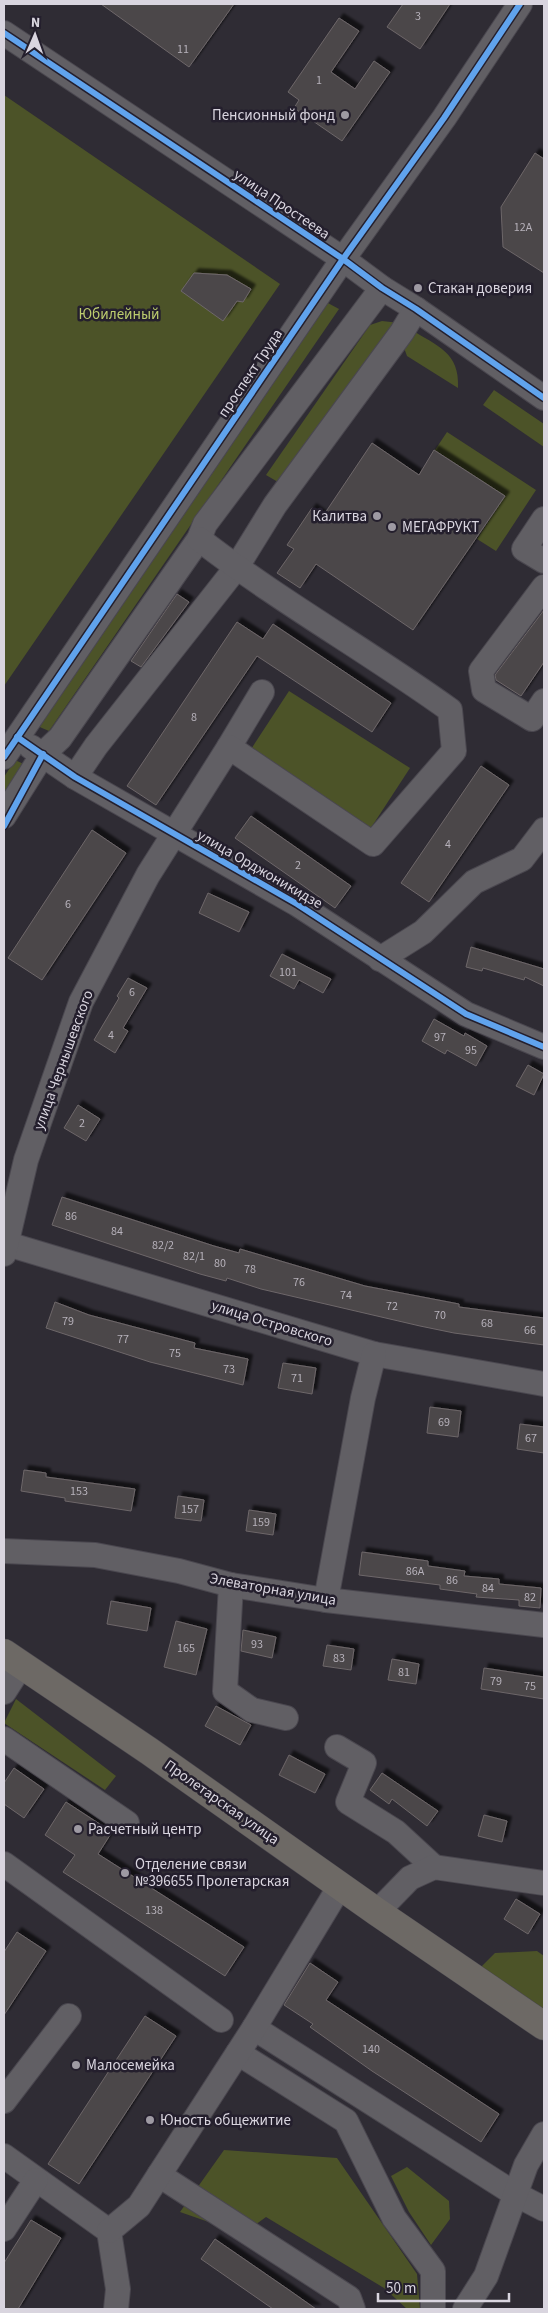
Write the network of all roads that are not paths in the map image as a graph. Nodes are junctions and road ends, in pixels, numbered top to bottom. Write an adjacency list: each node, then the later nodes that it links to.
1 (520, 4): 3 (street, проспект Труда)
2 (4, 32): 3 (street, улица Простеева)
3 (343, 259): 4 (street, улица Простеева); 14 (street, проспект Труда)
4 (382, 288): 5 (street, улица Простеева); 8 (street)
5 (416, 309): 6 (street, улица Простеева); 10 (street)
6 (544, 398)
7 (544, 519): 9 (street)
8 (199, 538): 10 (street); 16 (street)
9 (544, 561)
10 (236, 568): 15 (street); 18 (street)
11 (544, 587): 13 (street)
12 (262, 692): 15 (street, улица Чернышевского)
13 (544, 701)
14 (17, 738): 16 (street, улица Орджоникидзе); 17 (street, проспект Труда)
15 (229, 747): 21 (street, улица Чернышевского)
16 (43, 754): 18 (street, улица Орджоникидзе); 19 (street)
17 (4, 757)
18 (75, 777): 21 (street, улица Орджоникидзе)
19 (4, 816)
20 (544, 830): 22 (street)
21 (174, 834): 22 (street, улица Орджоникидзе); 24 (street, улица Чернышевского)
22 (380, 959): 23 (street, улица Орджоникидзе)
23 (544, 1047)
24 (5, 1247): 25 (street, улица Островского)
25 (374, 1354): 26 (street, улица Островского); 29 (street)
26 (544, 1384)
27 (4, 1551): 28 (street, Элеваторная улица)
28 (231, 1585): 29 (street, Элеваторная улица); 33 (street)
29 (326, 1600): 30 (street, Элеваторная улица)
30 (544, 1625)
31 (13, 1659): 32 (street, Пролетарская улица); 40 (main road, Пролетарская улица)
32 (4, 1692)
33 (286, 1718)
34 (4, 1739): 36 (street)
35 (337, 1747): 38 (street)
36 (127, 1823)
37 (4, 1864): 43 (street)
38 (434, 1867): 39 (street); 41 (street)
39 (544, 1883)
40 (340, 1886): 41 (main road, Пролетарская улица); 45 (street)
41 (376, 1912): 44 (main road, Пролетарская улица)
42 (69, 2016): 47 (street)
43 (221, 2020)
44 (544, 2026)
45 (254, 2028): 46 (street); 52 (street)
46 (238, 2053): 50 (street); 58 (street)
47 (4, 2101)
48 (544, 2134): 52 (street)
49 (4, 2156): 51 (street)
50 (160, 2175): 55 (street); 57 (street)
51 (36, 2180): 54 (street); 55 (street)
52 (515, 2194): 53 (street); 59 (street)
53 (544, 2209)
54 (4, 2229)
55 (110, 2231): 56 (street)
56 (116, 2309)
57 (353, 2309)
58 (432, 2309)
59 (465, 2309)

